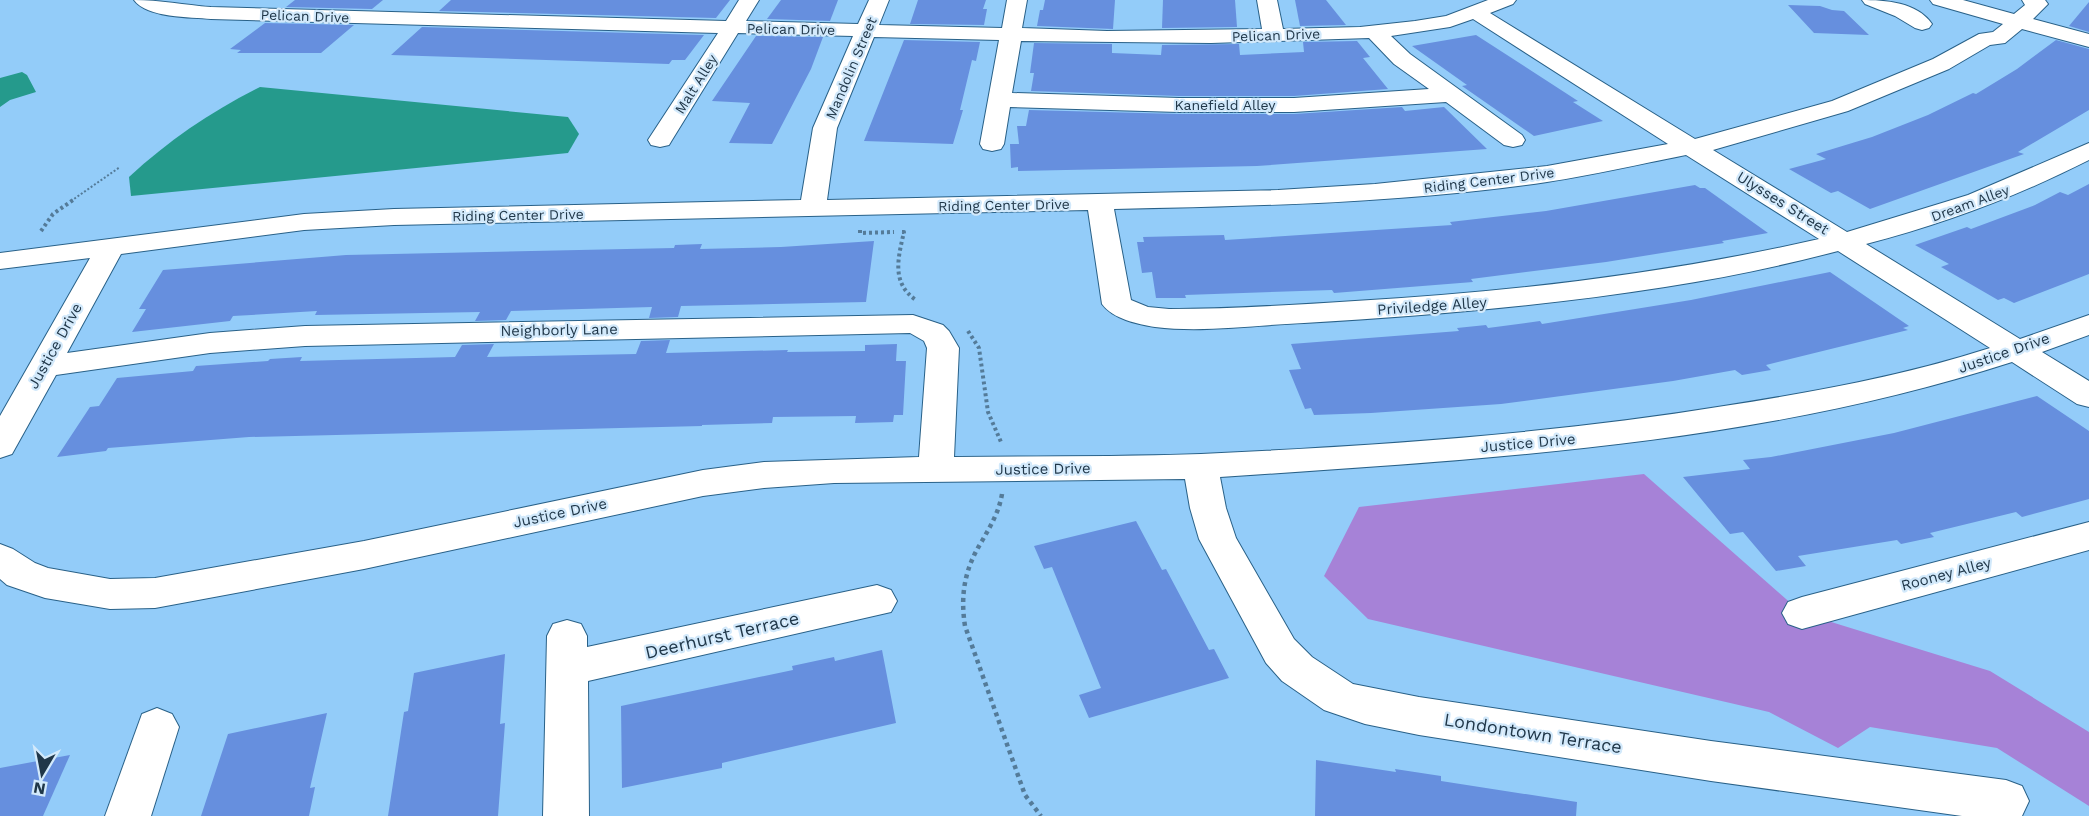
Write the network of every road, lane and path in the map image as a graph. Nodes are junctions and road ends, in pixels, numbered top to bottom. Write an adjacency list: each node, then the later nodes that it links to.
1 (144, 0): 13 (street, Pelican Drive)
2 (420, 0): 13 (street)
3 (749, 0): 16 (street, Malt Alley)
4 (879, 0): 17 (street, Mandolin Street)
5 (1017, 0): 19 (street)
6 (1267, 0): 20 (street)
7 (1506, 0): 12 (street, Pelican Drive)
8 (1871, 0): 15 (street)
9 (1940, 0): 14 (street)
10 (2019, 0): 14 (street, Riding Center Drive)
11 (2032, 0): 14 (street, Riding Center Drive)
12 (1475, 12): 18 (street, Pelican Drive); 27 (street, Ulysses Street)
13 (399, 18): 16 (street, Pelican Drive)
14 (2010, 20): 21 (street); 27 (street, Riding Center Drive)
15 (1922, 24)
16 (732, 28): 17 (street, Pelican Drive); 24 (street, Malt Alley)
17 (867, 31): 19 (street, Pelican Drive); 31 (street, Mandolin Street)
18 (1374, 31): 20 (street, Pelican Drive); 22 (street)
19 (1010, 35): 20 (street, Pelican Drive); 23 (street)
20 (1275, 36)
21 (2089, 41)
22 (1451, 95): 23 (street, Kanefield Alley); 25 (street)
23 (1000, 100): 26 (street)
24 (660, 140)
25 (1513, 140)
26 (992, 144)
27 (1694, 147): 30 (street, Riding Center Drive); 33 (street, Ulysses Street)
28 (2089, 150): 33 (street, Dream Alley)
29 (120, 167): 32 (path)
30 (1100, 203): 31 (street, Riding Center Drive); 33 (street, Priviledge Alley)
31 (813, 208): 34 (street, Riding Center Drive)
32 (41, 231)
33 (1846, 243): 37 (street, Ulysses Street)
34 (111, 246): 35 (street, Riding Center Drive); 38 (street, Justice Drive)
35 (0, 261)
36 (2089, 324): 37 (street, Justice Drive)
37 (2018, 350): 39 (street, Ulysses Street); 41 (street, Justice Drive)
38 (44, 366): 40 (street, Justice Drive); 42 (street, Neighborly Lane)
39 (2089, 396)
40 (4, 430)
41 (1200, 466): 42 (street, Justice Drive); 49 (street, Londontown Terrace)
42 (936, 470): 45 (street, Justice Drive)
43 (1003, 487): 52 (path)
44 (2089, 536): 47 (street, Rooney Alley)
45 (0, 559)
46 (877, 601): 51 (street, Deerhurst Terrace)
47 (1802, 613)
48 (157, 727): 50 (street)
49 (2006, 801)
50 (128, 816)
51 (566, 816)
52 (1041, 816)

